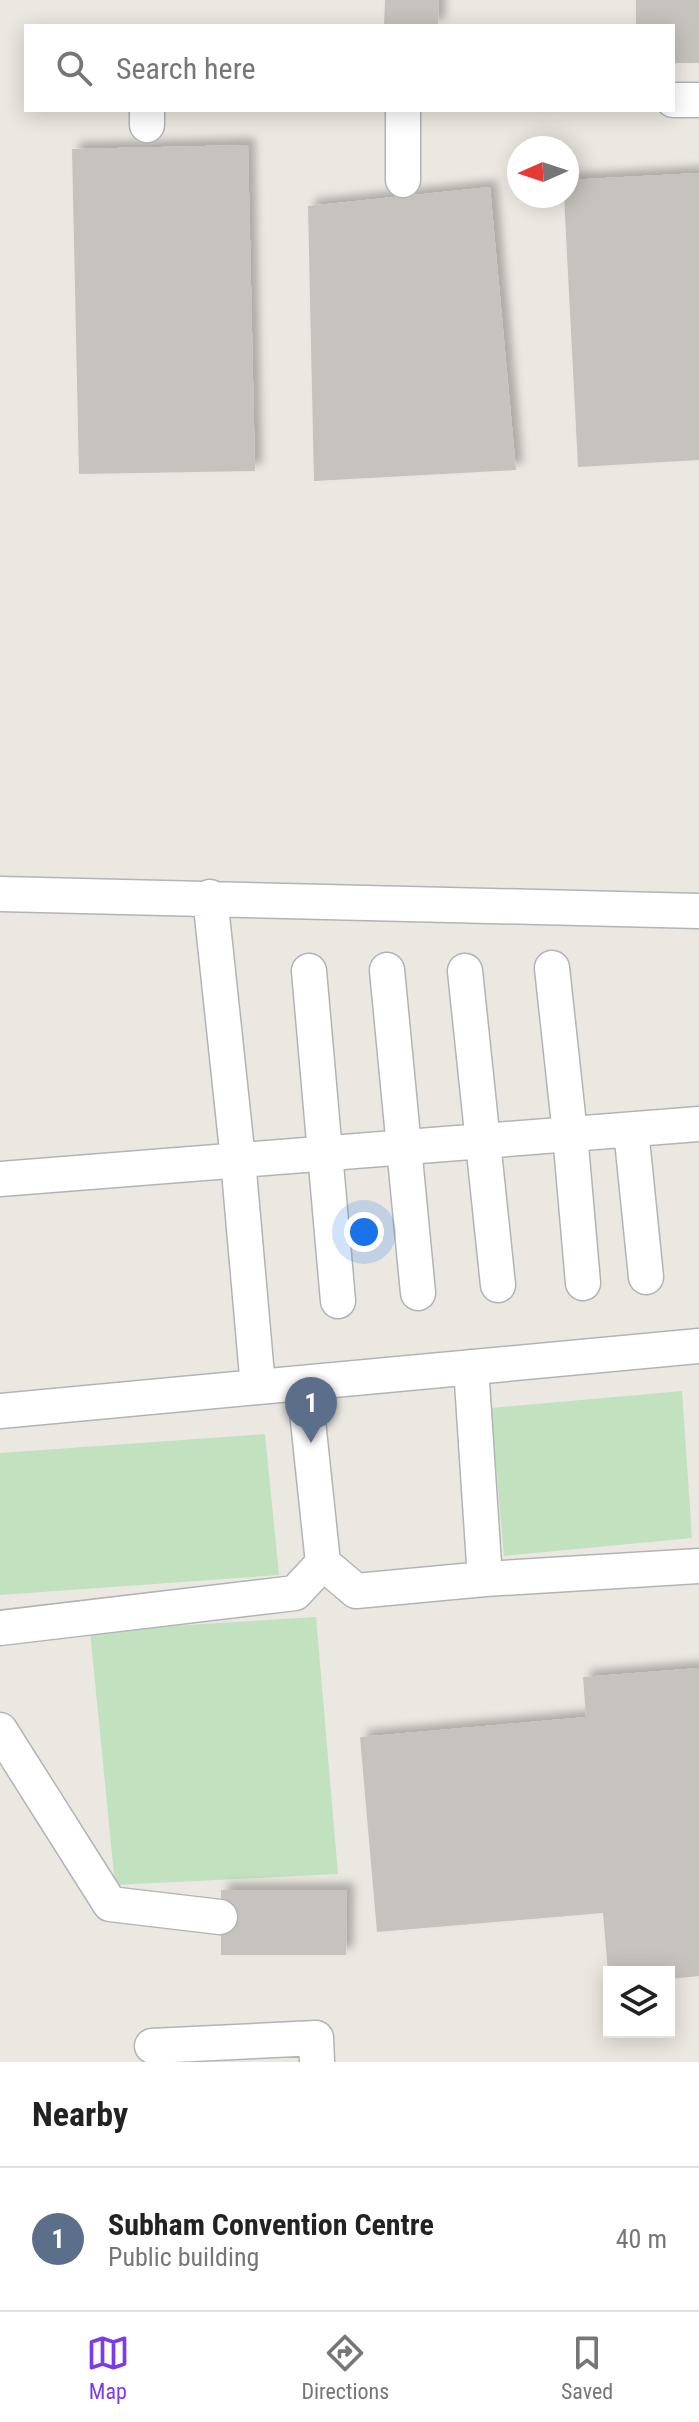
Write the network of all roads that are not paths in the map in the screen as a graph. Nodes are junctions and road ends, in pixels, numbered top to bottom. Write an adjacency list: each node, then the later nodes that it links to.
1 (675, 100): 2 (street)
2 (699, 100)
3 (403, 112): 4 (street)
4 (403, 180)
5 (0, 894): 6 (street)
6 (210, 897): 7 (street); 18 (street)
7 (699, 911)
8 (552, 968): 14 (street)
9 (387, 970): 16 (street)
10 (309, 971): 17 (street)
11 (465, 971): 15 (street)
12 (699, 1124): 13 (street)
13 (631, 1130): 14 (street); 20 (street)
14 (570, 1134): 15 (street); 21 (street)
15 (484, 1141): 16 (street); 22 (street)
16 (406, 1147): 17 (street); 23 (street)
17 (325, 1153): 18 (street); 24 (street)
18 (238, 1160): 19 (street); 28 (street)
19 (0, 1179)
20 (646, 1277)
21 (583, 1283)
22 (498, 1285)
23 (418, 1293)
24 (338, 1301)
25 (699, 1346): 26 (street)
26 (471, 1367): 27 (street); 32 (street)
27 (304, 1383): 28 (street); 30 (street)
28 (258, 1387): 29 (street)
29 (0, 1411)
30 (323, 1563): 32 (street); 33 (street)
31 (699, 1566): 32 (street)
32 (485, 1579)
33 (0, 1628)
34 (0, 1730): 35 (street)
35 (220, 1917)
36 (152, 2046): 37 (street)
37 (317, 2062)

